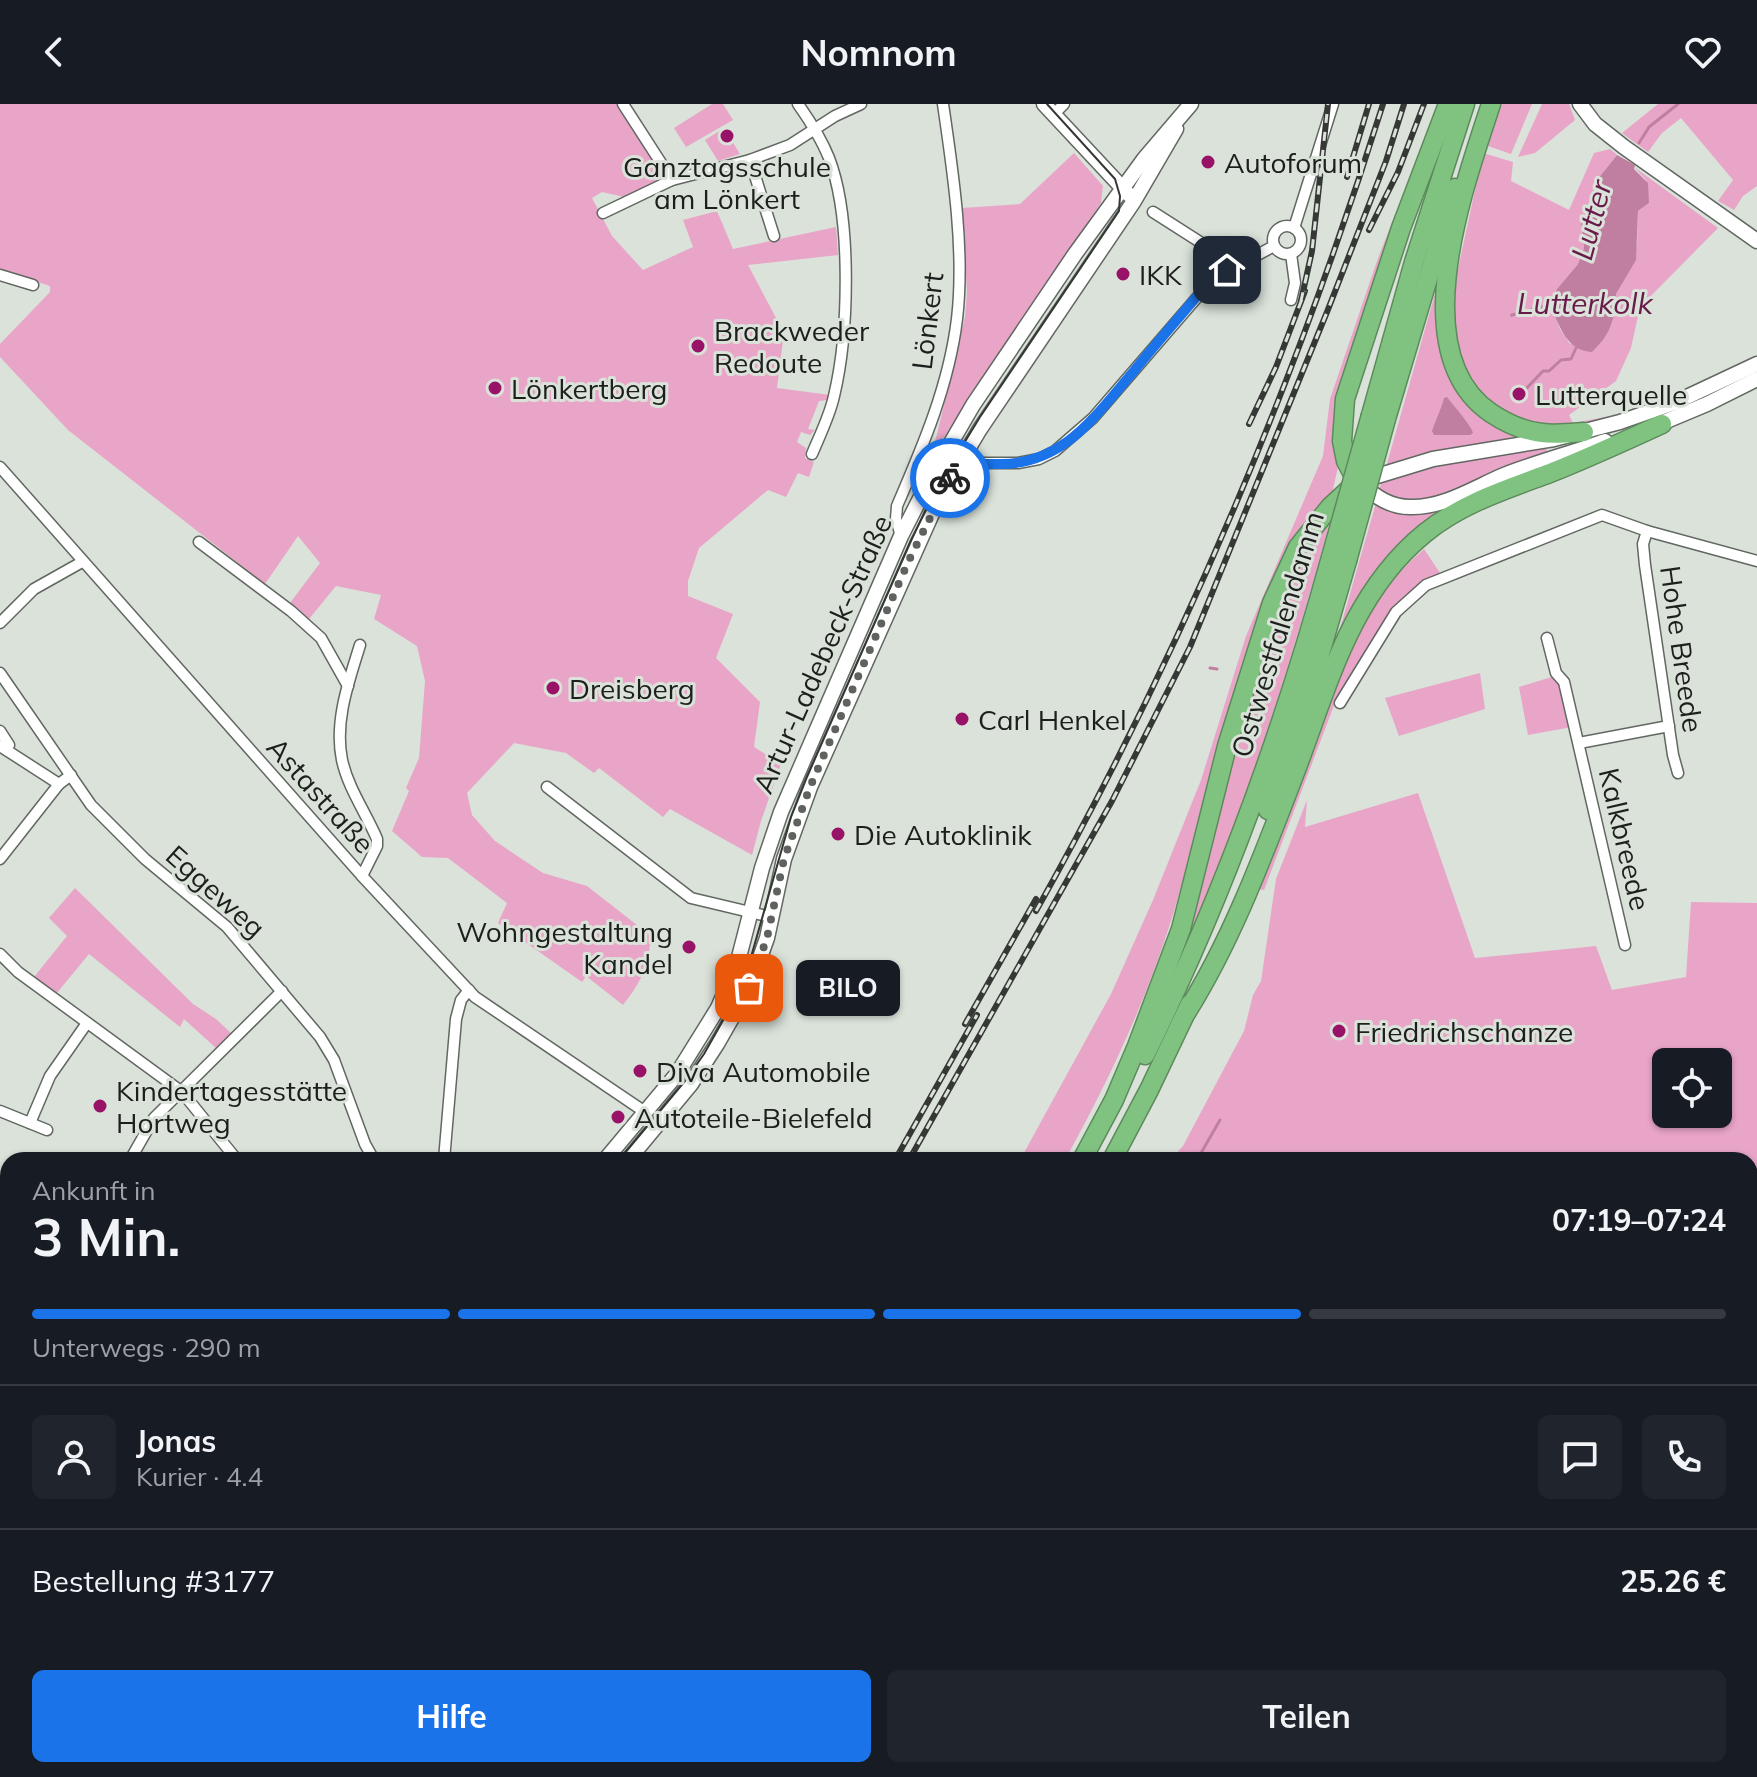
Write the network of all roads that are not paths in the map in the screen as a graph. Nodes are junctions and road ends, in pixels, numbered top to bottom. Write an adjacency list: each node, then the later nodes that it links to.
1 (623, 104): 16 (street)
2 (798, 104): 14 (street)
3 (861, 104): 14 (street)
4 (943, 104): 40 (street, Lönkert)
5 (1191, 104): 13 (street)
6 (1333, 104): 21 (street)
7 (1448, 104): 38 (highway)
8 (1465, 104): 32 (highway, Ostwestfalendamm)
9 (1483, 104): 32 (highway, Ostwestfalendamm)
10 (1491, 104): 34 (highway)
11 (1580, 104): 23 (street)
12 (1054, 107): 17 (street)
13 (1181, 118): 17 (street, Artur-Ladebeck-Straße); 18 (street, Artur-Ladebeck-Straße)
14 (815, 129): 15 (street); 35 (street)
15 (750, 160): 16 (street); 22 (street)
16 (672, 180): 20 (street)
17 (1122, 188): 18 (street); 40 (street, Artur-Ladebeck-Straße)
18 (1134, 201): 36 (street, Artur-Ladebeck-Straße)
19 (1153, 212): 26 (street)
20 (603, 213)
21 (1294, 228): 24 (street); 25 (street)
22 (774, 236)
23 (1757, 241)
24 (1274, 246): 25 (street); 26 (street)
25 (1291, 254): 29 (street)
26 (1236, 265): 36 (street)
27 (0, 275): 28 (street)
28 (33, 285)
29 (1291, 300)
30 (1757, 364): 34 (street)
31 (1757, 379): 33 (street)
32 (1378, 417): 42 (highway, Ostwestfalendamm, bridge)
33 (1662, 424): 38 (street); 67 (highway)
34 (1584, 432): 38 (street)
35 (812, 454)
36 (961, 459): 62 (street, Artur-Ladebeck-Straße)
37 (0, 467): 44 (street, Astastraße)
38 (1357, 482): 80 (highway)
39 (1647, 531): 43 (street); 50 (street); 51 (street, Hohe Breede)
40 (901, 536): 61 (street, Artur-Ladebeck-Straße)
41 (199, 542): 49 (street)
42 (1339, 559): 67 (highway, Ostwestfalendamm); 81 (highway, Ostwestfalendamm)
43 (1757, 561)
44 (82, 562): 45 (street); 60 (street, Astastraße)
45 (0, 623)
46 (1547, 638): 53 (street, Kalkbreede)
47 (360, 645): 49 (street)
48 (0, 673): 56 (street, Eggeweg)
49 (348, 686): 60 (street)
50 (1340, 703)
51 (1669, 726): 53 (street, Kalkbreede); 55 (street, Hohe Breede)
52 (0, 731): 54 (street)
53 (1579, 743): 63 (street, Kalkbreede)
54 (4, 748): 57 (street)
55 (1678, 773)
56 (71, 775): 57 (street); 66 (street, Eggeweg)
57 (59, 784): 59 (street)
58 (547, 787): 61 (street)
59 (3, 852)
60 (362, 876): 65 (street, Astastraße)
61 (752, 911): 62 (street); 71 (street, Artur-Ladebeck-Straße)
62 (771, 917): 79 (street, Artur-Ladebeck-Straße)
63 (1625, 945)
64 (2, 960): 68 (street)
65 (469, 990): 71 (street, Astastraße); 77 (street)
66 (282, 991): 69 (street); 76 (street, Eggeweg)
67 (1186, 1013): 82 (highway, Ostwestfalendamm)
68 (87, 1023): 69 (street); 72 (street)
69 (182, 1092): 74 (street); 75 (street)
70 (0, 1111): 72 (street)
71 (645, 1112): 78 (street, Artur-Ladebeck-Straße)
72 (30, 1123): 73 (street)
73 (47, 1130)
74 (135, 1152)
75 (231, 1152)
76 (370, 1152)
77 (445, 1152)
78 (612, 1152)
79 (635, 1152)
80 (1086, 1152)
81 (1094, 1152)
82 (1116, 1152)

